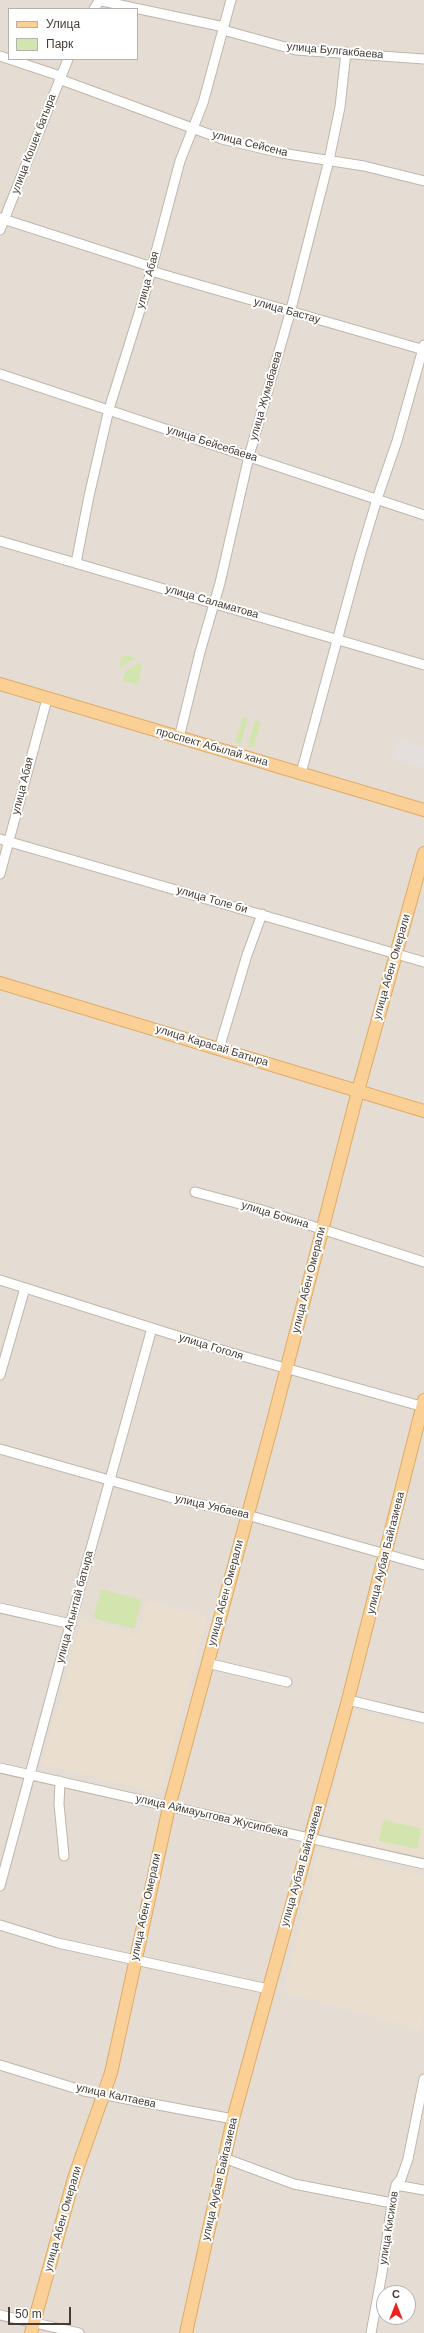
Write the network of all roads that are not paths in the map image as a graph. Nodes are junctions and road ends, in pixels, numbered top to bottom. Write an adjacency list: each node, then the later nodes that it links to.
1 (231, 0): 5 (street, улица Абая)
2 (99, 1): 3 (street, улица Булгакбаева)
3 (130, 8)
4 (138, 10): 5 (street, улица Булгакбаева)
5 (223, 29): 6 (street, улица Булгакбаева); 11 (street, улица Абая)
6 (346, 52): 7 (street, улица Булгакбаева); 12 (street, улица Жумабаева)
7 (424, 59)
8 (11, 60): 10 (street, улица Сейсена)
9 (68, 60): 10 (street, улица Кошек батыра)
10 (60, 78): 11 (street, улица Сейсена); 14 (street, улица Кошек батыра)
11 (193, 127): 12 (street, улица Сейсена); 16 (street, улица Абая)
12 (329, 160): 13 (street, улица Сейсена); 17 (street, улица Жумабаева)
13 (424, 181)
14 (2, 219): 15 (street, улица Кошек батыра); 16 (street, улица Бастау)
15 (0, 230)
16 (151, 269): 17 (street, улица Бастау); 20 (street, улица Абая)
17 (290, 313): 18 (street, улица Бастау); 21 (street, улица Жумабаева)
18 (423, 348): 22 (street)
19 (0, 374): 20 (street, улица Бейсебаева)
20 (109, 409): 21 (street, улица Бейсебаева); 25 (street, улица Абая)
21 (249, 456): 22 (street, улица Бейсебаева); 26 (street, улица Жумабаева)
22 (377, 499): 23 (street, улица Бейсебаева); 27 (street)
23 (424, 515)
24 (0, 541): 25 (street, улица Саламатова)
25 (76, 563): 26 (street, улица Саламатова)
26 (215, 603): 27 (street, улица Саламатова); 31 (street, улица Жумабаева)
27 (338, 638): 28 (street, улица Саламатова); 32 (street)
28 (424, 664)
29 (0, 684): 30 (main road, проспект Абылай хана)
30 (47, 699): 31 (main road, проспект Абылай хана); 35 (street, улица Абая)
31 (179, 738): 32 (main road, проспект Абылай хана)
32 (301, 773): 33 (main road, проспект Абылай хана)
33 (424, 810)
34 (0, 839): 35 (street, улица Толе би)
35 (9, 841): 37 (street, улица Абая); 38 (street, улица Толе би)
36 (424, 853): 39 (main road, улица Абен Омерали)
37 (0, 874)
38 (262, 914): 39 (street, улица Толе би); 42 (street)
39 (395, 953): 40 (street, улица Толе би); 43 (main road, улица Абен Омерали)
40 (424, 962)
41 (0, 983): 42 (main road, улица Карасай Батыра)
42 (219, 1048): 43 (main road, улица Карасай Батыра)
43 (358, 1091): 44 (main road, улица Карасай Батыра); 46 (main road, улица Абен Омерали)
44 (424, 1111)
45 (195, 1192): 46 (street, улица Бокина)
46 (322, 1229): 47 (street, улица Бокина); 51 (main road, улица Абен Омерали)
47 (424, 1262)
48 (0, 1280): 49 (street, улица Гоголя)
49 (25, 1288): 50 (street, улица Гоголя); 52 (street)
50 (152, 1328): 51 (street, улица Гоголя); 55 (street, улица Агынтай батыра)
51 (286, 1368): 53 (street, улица Гоголя); 56 (main road, улица Абен Омерали)
52 (0, 1375)
53 (423, 1405): 57 (main road, улица Аубая Байгазиева)
54 (0, 1449): 55 (street, улица Уябаева)
55 (111, 1480): 56 (street, улица Уябаева); 60 (street, улица Агынтай батыра)
56 (247, 1515): 57 (street, улица Уябаева); 61 (main road, улица Абен Омерали)
57 (385, 1554): 58 (street, улица Уябаева); 63 (main road, улица Аубая Байгазиева)
58 (424, 1565)
59 (0, 1608): 60 (street)
60 (71, 1624): 66 (street, улица Агынтай батыра)
61 (208, 1663): 62 (street); 68 (main road, улица Абен Омерали)
62 (287, 1682)
63 (348, 1700): 64 (street); 69 (main road, улица Аубая Байгазиева)
64 (424, 1718)
65 (0, 1768): 66 (street, улица Аймауытова Жусипбека)
66 (30, 1774): 67 (street, улица Аймауытова Жусипбека); 72 (street, улица Агынтай батыра)
67 (60, 1781): 68 (street, улица Аймауытова Жусипбека); 70 (street)
68 (169, 1806): 69 (street, улица Аймауытова Жусипбека); 74 (main road, улица Абен Омерали)
69 (310, 1838): 71 (street, улица Аймауытова Жусипбека); 75 (main road, улица Аубая Байгазиева)
70 (64, 1856)
71 (424, 1864)
72 (0, 1886)
73 (0, 1925): 74 (street)
74 (135, 1958): 75 (street); 78 (main road, улица Абен Омерали)
75 (268, 1989): 79 (main road, улица Аубая Байгазиева)
76 (0, 2064): 78 (street, улица Калтаева)
77 (424, 2079): 81 (street, улица Кисиков)
78 (104, 2095): 79 (street, улица Калтаева); 85 (main road, улица Абен Омерали)
79 (233, 2119): 80 (main road, улица Аубая Байгазиева)
80 (224, 2158): 83 (street); 87 (main road, улица Аубая Байгазиева)
81 (396, 2185): 82 (street); 83 (street, улица Кисиков)
82 (424, 2190)
83 (392, 2203): 88 (street, улица Кисиков)
84 (0, 2315): 85 (street)
85 (32, 2328): 86 (street)
86 (79, 2333)
87 (186, 2333)
88 (371, 2333)

